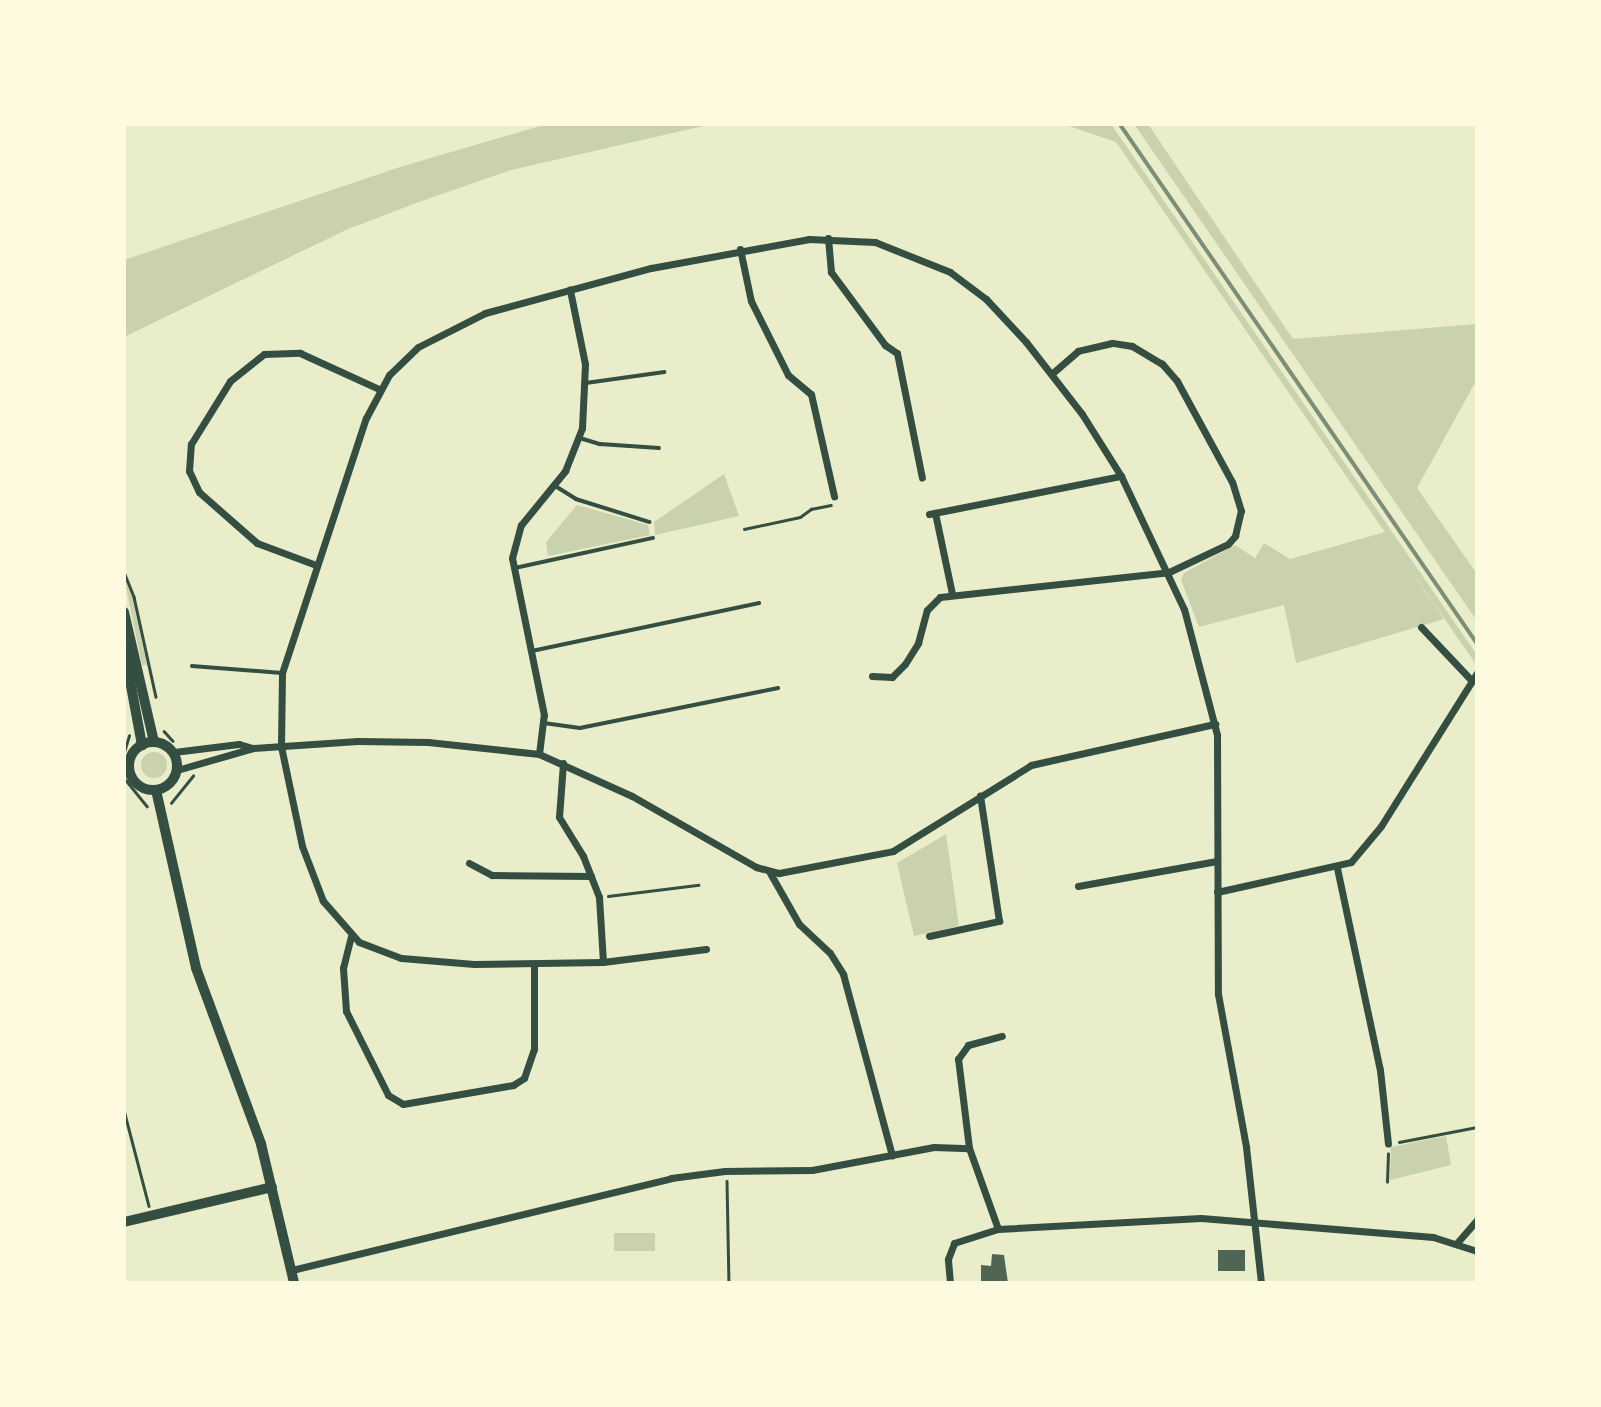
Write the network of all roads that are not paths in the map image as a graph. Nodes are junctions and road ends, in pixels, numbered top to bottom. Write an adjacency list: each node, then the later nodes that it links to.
1 (828, 238): 2 (street); 5 (street); 11 (street)
2 (740, 249): 3 (street); 13 (street)
3 (570, 289): 6 (street); 7 (street)
4 (664, 372): 6 (lane)
5 (1052, 374): 10 (street); 18 (street)
6 (586, 383): 8 (street)
7 (379, 389): 16 (street); 16 (street)
8 (580, 438): 9 (lane); 12 (street)
9 (659, 448)
10 (1121, 476): 18 (street); 19 (street)
11 (922, 478)
12 (554, 485): 14 (lane); 17 (street)
13 (834, 496)
14 (650, 522)
15 (653, 538): 17 (lane)
16 (316, 565): 26 (street)
17 (513, 568): 24 (street)
18 (1169, 572): 19 (street); 32 (street)
19 (952, 594): 28 (street)
20 (759, 603): 24 (lane)
21 (124, 612): 33 (main road)
22 (1422, 627): 29 (street)
23 (124, 648): 34 (main road)
24 (530, 651): 31 (street)
25 (192, 666): 26 (lane)
26 (282, 673): 35 (street)
27 (1477, 673): 29 (street)
28 (872, 676)
29 (1472, 681): 46 (street)
30 (778, 688): 31 (lane)
31 (544, 723): 38 (street)
32 (1215, 724): 43 (street); 44 (street)
33 (154, 742): 34 (main road); 37 (main road)
34 (142, 745): 41 (main road)
35 (281, 746): 36 (street); 38 (street); 51 (street)
36 (253, 748): 37 (street); 40 (street)
37 (174, 752): 40 (main road)
38 (538, 754): 39 (street)
39 (563, 763): 47 (street); 48 (street)
40 (177, 770): 42 (main road)
41 (126, 772): 42 (main road)
42 (156, 790): 60 (main road)
43 (980, 795): 47 (street); 52 (street)
44 (1217, 861): 49 (street); 50 (street)
45 (469, 863): 48 (street)
46 (1337, 868): 50 (street); 57 (street)
47 (770, 873): 59 (street)
48 (591, 876): 54 (street)
49 (1078, 886)
50 (1217, 892): 62 (street)
51 (351, 936): 55 (street); 55 (street)
52 (929, 936)
53 (706, 949): 54 (street)
54 (603, 962): 55 (street)
55 (534, 964)
56 (1002, 1036): 58 (street)
57 (1388, 1144)
58 (969, 1148): 59 (street); 64 (street)
59 (891, 1155): 67 (street)
60 (272, 1187): 63 (main road); 67 (main road)
61 (1477, 1220): 65 (street)
62 (1255, 1221): 64 (street); 65 (street); 70 (street)
63 (124, 1222)
64 (998, 1229): 69 (street)
65 (1456, 1244): 66 (street)
66 (1477, 1251)
67 (292, 1270): 68 (main road)
68 (294, 1283)
69 (950, 1283)
70 (1261, 1283)

